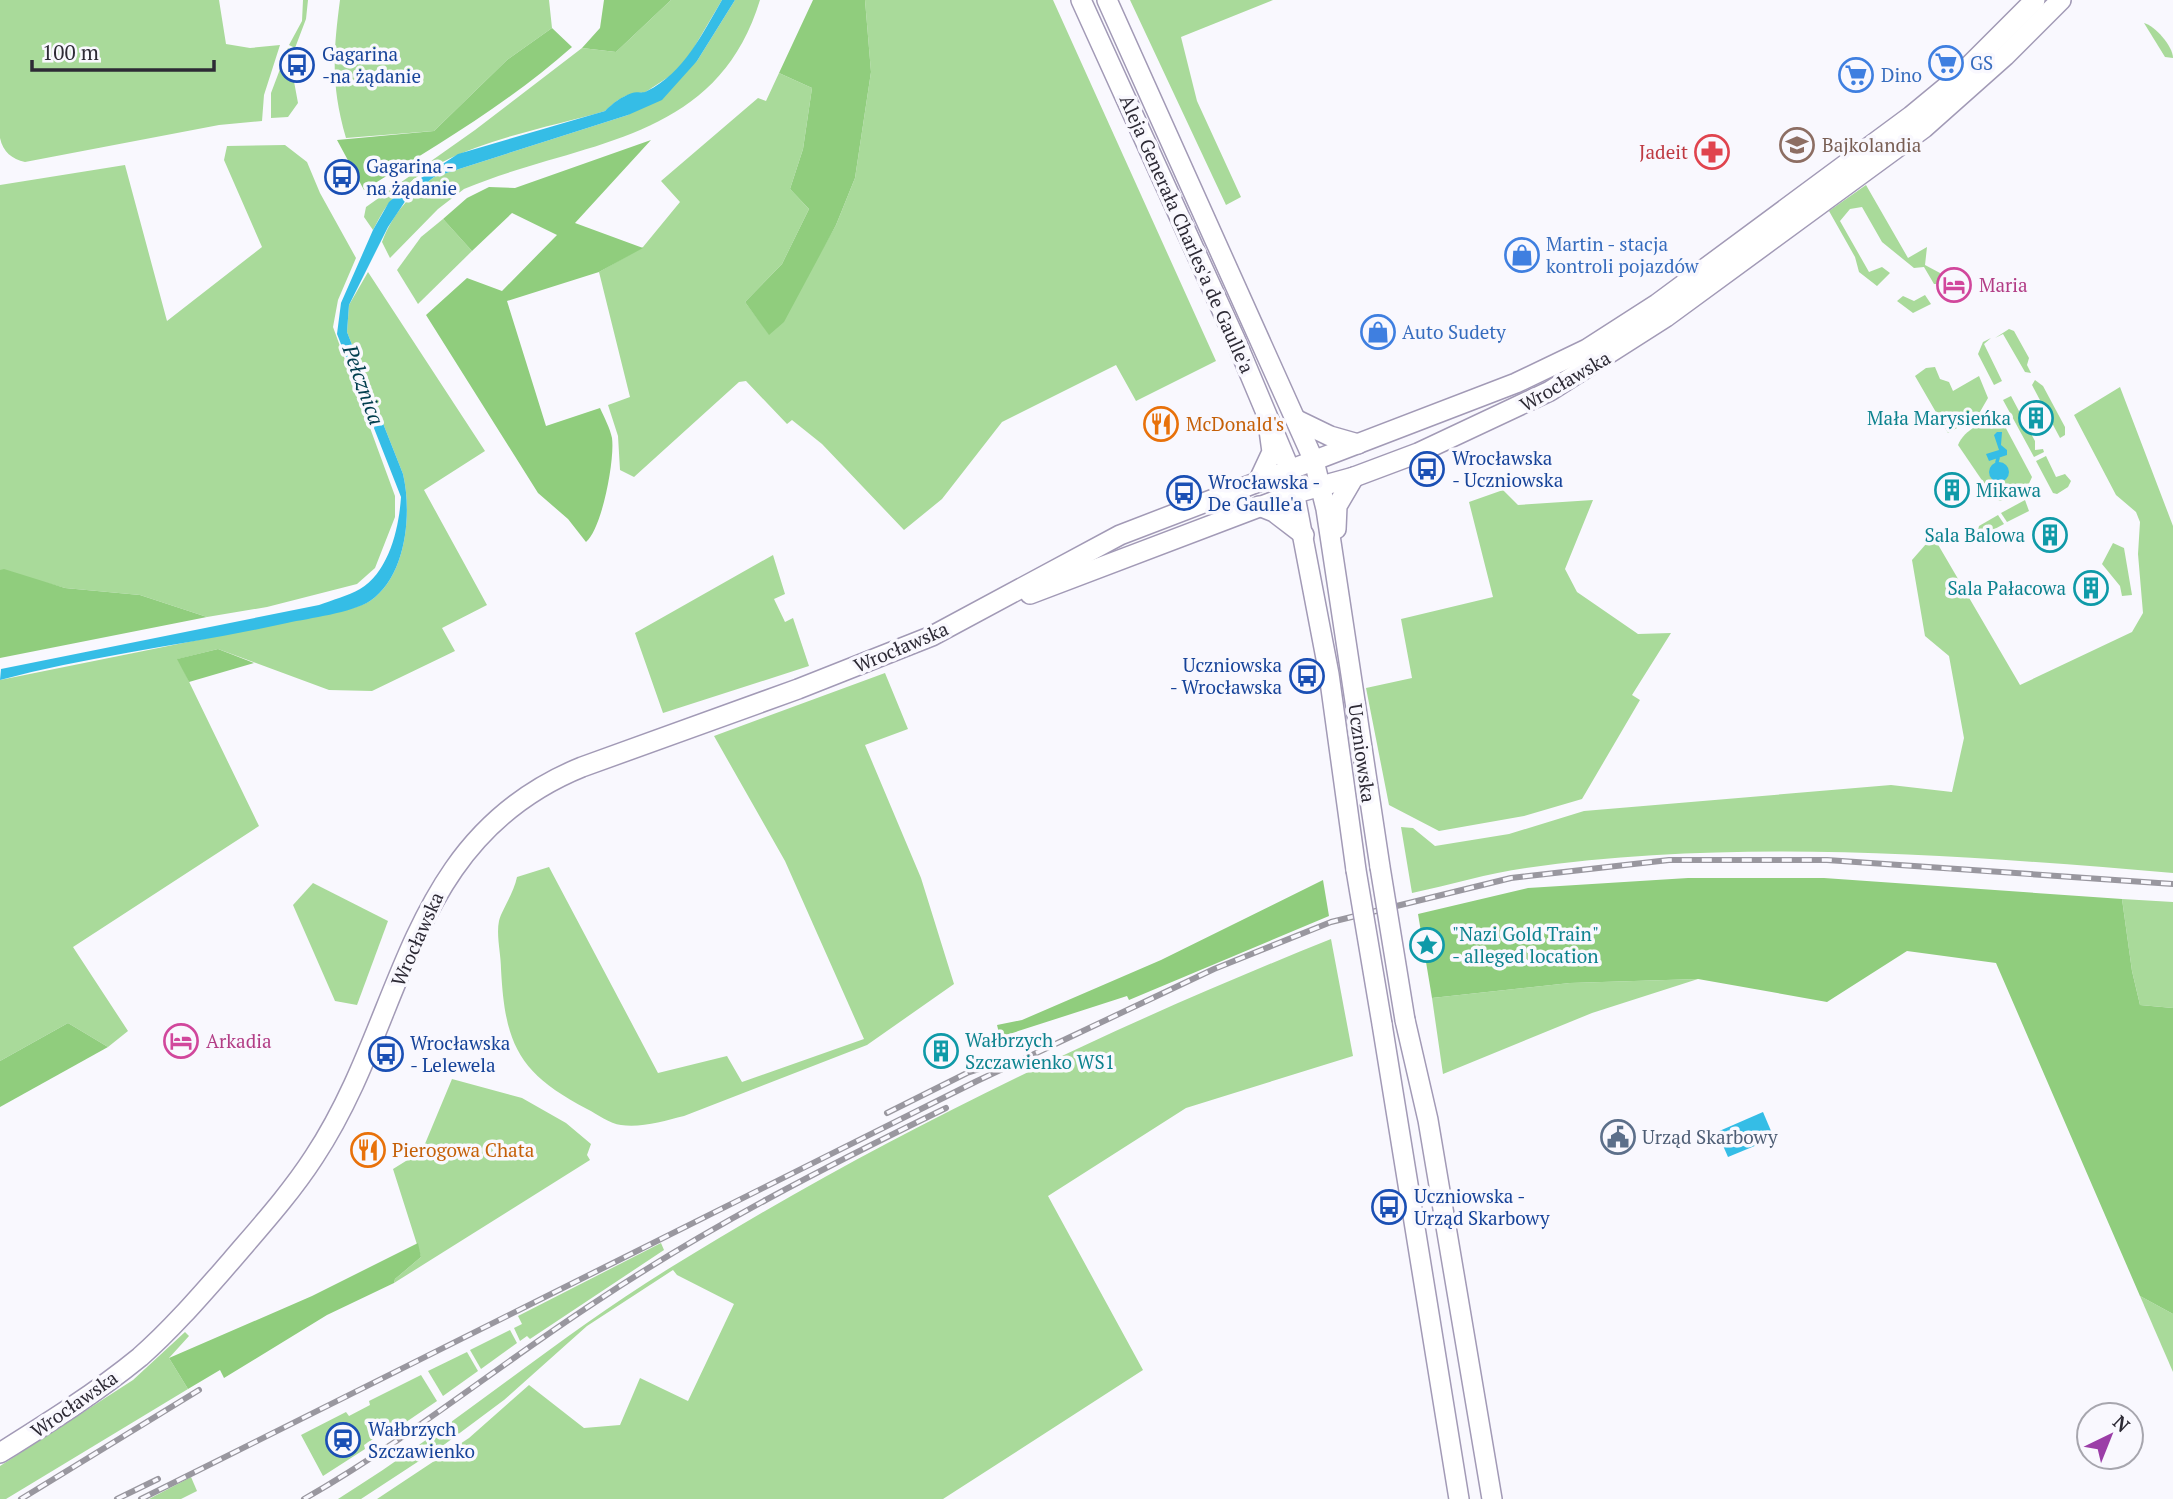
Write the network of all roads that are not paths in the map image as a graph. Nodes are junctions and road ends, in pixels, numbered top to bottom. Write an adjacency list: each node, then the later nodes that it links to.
1 (1081, 0): 6 (main road, Aleja Generała Charles'a de Gaulle'a)
2 (1107, 0): 5 (main road, Aleja Generała Charles'a de Gaulle'a)
3 (2035, 0): 9 (main road, Wrocławska)
4 (2061, 0): 12 (main road, Wrocławska)
5 (1208, 223): 6 (main road); 8 (main road, Aleja Generała Charles'a de Gaulle'a)
6 (1185, 232): 7 (main road, Aleja Generała Charles'a de Gaulle'a)
7 (1265, 409): 11 (main road, Aleja Generała Charles'a de Gaulle'a); 13 (main road)
8 (1297, 420): 9 (main road); 10 (main road, Aleja Generała Charles'a de Gaulle'a)
9 (1358, 444): 10 (main road, Wrocławska)
10 (1314, 461): 11 (main road, Wrocławska); 14 (main road, Aleja Generała Charles'a de Gaulle'a)
11 (1290, 470): 13 (main road, Wrocławska); 15 (main road, Aleja Generała Charles'a de Gaulle'a)
12 (1354, 477): 14 (main road, Wrocławska); 18 (main road)
13 (1258, 482): 19 (main road, Wrocławska)
14 (1320, 486): 15 (main road, Wrocławska); 18 (main road, Uczniowska)
15 (1296, 493): 16 (main road, Wrocławska); 17 (main road, Uczniowska)
16 (1259, 506): 17 (main road); 19 (main road, Wrocławska)
17 (1304, 536): 20 (main road, Uczniowska, bridge)
18 (1333, 555): 21 (main road, Uczniowska, bridge)
19 (982, 611): 22 (main road, Wrocławska)
20 (1407, 1185): 21 (main road); 23 (main road, Uczniowska)
21 (1438, 1186): 24 (main road, Uczniowska)
22 (0, 1453)
23 (1458, 1499)
24 (1492, 1499)

